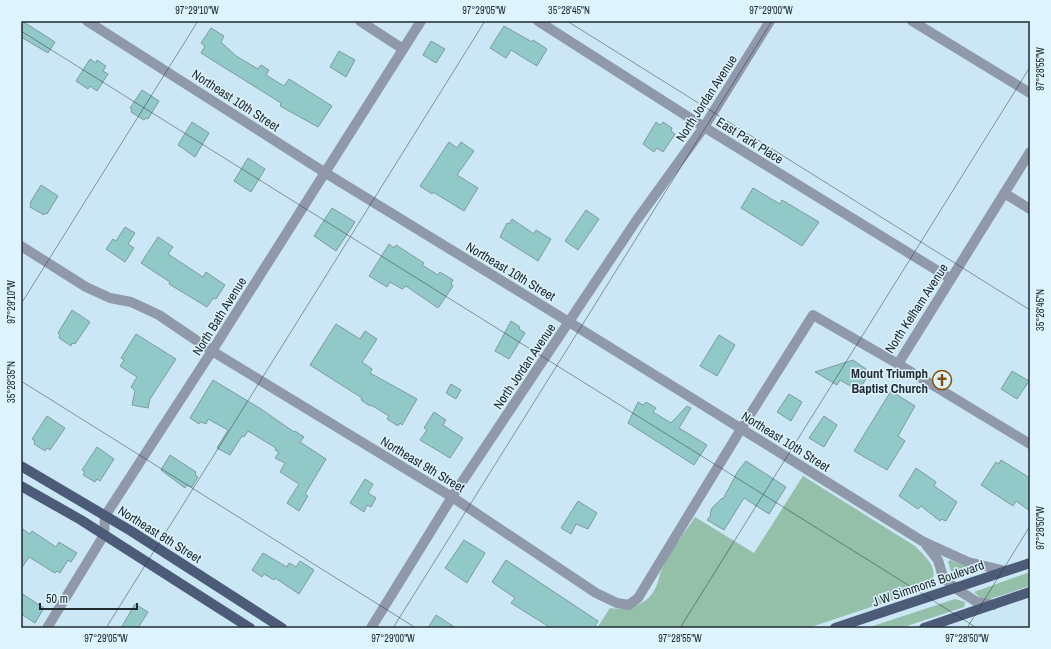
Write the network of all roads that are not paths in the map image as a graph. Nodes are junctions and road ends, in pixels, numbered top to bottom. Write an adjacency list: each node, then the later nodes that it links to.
1 (87, 21): 11 (street, Northeast 10th Street)
2 (360, 21): 7 (street)
3 (421, 21): 7 (street, North Bath Avenue)
4 (538, 21): 9 (street, East Park Place)
5 (770, 21): 9 (street, North Jordan Avenue)
6 (912, 21): 8 (street)
7 (403, 49): 11 (street, North Bath Avenue)
8 (1030, 93)
9 (704, 127): 15 (street, East Park Place); 16 (street, North Jordan Avenue)
10 (1030, 152): 12 (street, North Kelham Avenue)
11 (324, 172): 16 (street, Northeast 10th Street); 17 (street, North Bath Avenue)
12 (1004, 193): 13 (street); 15 (street, North Kelham Avenue)
13 (1030, 209)
14 (21, 246): 17 (street, Northeast 9th Street)
15 (951, 279): 18 (street, North Kelham Avenue)
16 (569, 322): 19 (street, Northeast 10th Street); 23 (street, North Jordan Avenue)
17 (212, 351): 23 (street, Northeast 9th Street); 24 (street, North Bath Avenue)
18 (898, 364): 19 (street, North Kelham Avenue); 20 (street)
19 (741, 428): 23 (street, Northeast 9th Street); 26 (street, Northeast 10th Street)
20 (1030, 444)
21 (21, 466): 24 (main road, Northeast 8th Street)
22 (21, 486): 25 (main road)
23 (452, 497): 35 (street, North Jordan Avenue)
24 (105, 516): 25 (street, North Bath Avenue); 34 (main road, Northeast 8th Street)
25 (104, 535): 32 (street, North Bath Avenue); 33 (main road)
26 (922, 541): 28 (street, Northeast 10th Street); 29 (street, Northeast 10th Street)
27 (1030, 563): 28 (main road, J W Simmons Boulevard)
28 (1006, 571): 29 (main road, J W Simmons Boulevard)
29 (955, 588): 31 (street, Northeast 10th Street); 36 (main road, J W Simmons Boulevard)
30 (1030, 592): 31 (main road)
31 (993, 605): 37 (main road)
32 (47, 628)
33 (250, 628)
34 (282, 628)
35 (370, 628)
36 (835, 628)
37 (924, 628)

